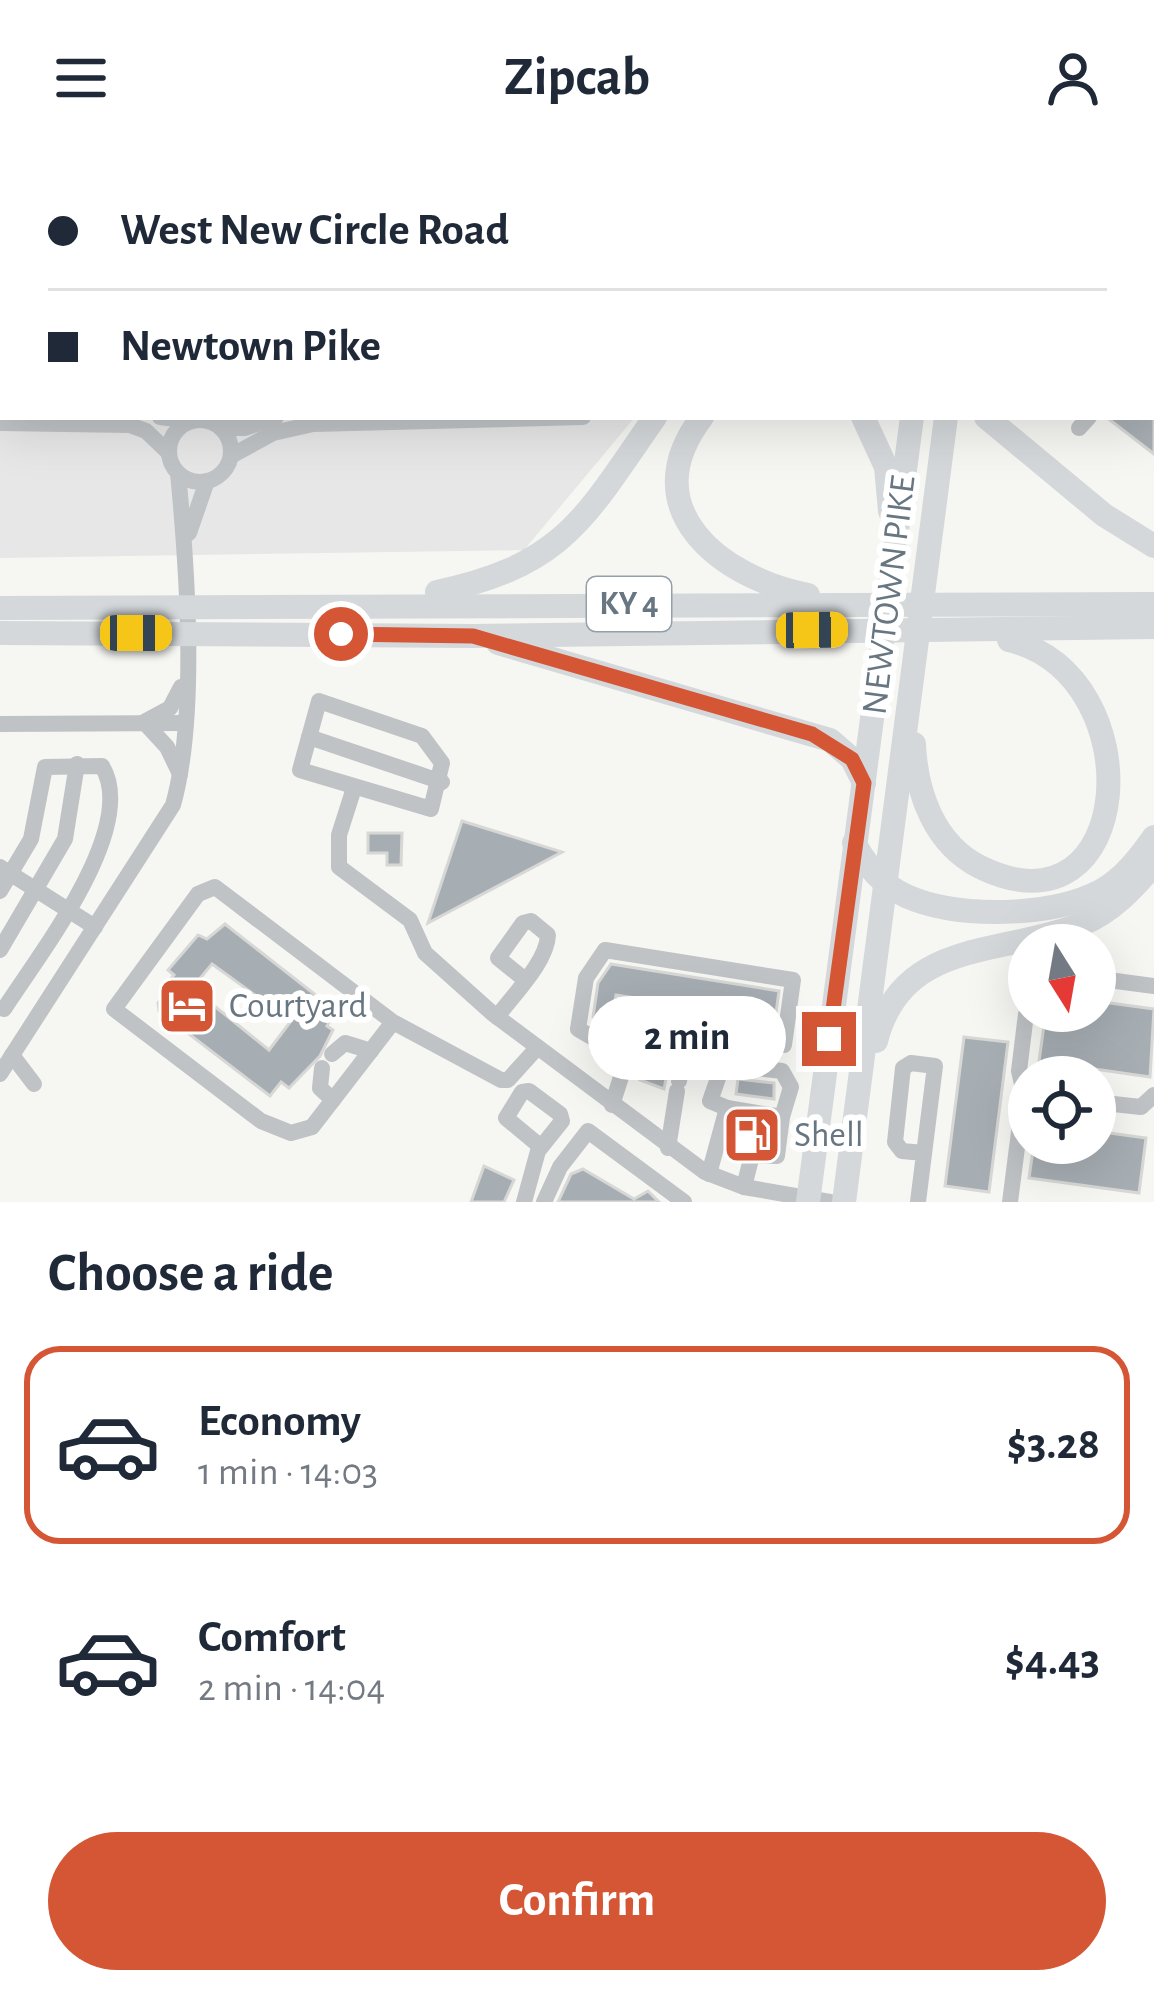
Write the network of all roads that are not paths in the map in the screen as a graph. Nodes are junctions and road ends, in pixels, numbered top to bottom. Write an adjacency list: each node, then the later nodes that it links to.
1 (67, 420): 13 (street)
2 (96, 420): 15 (street)
3 (185, 420): 12 (street)
4 (267, 420): 14 (street)
5 (463, 420): 16 (street)
6 (653, 420): 22 (highway)
7 (700, 420): 24 (highway)
8 (864, 420): 20 (highway)
9 (912, 420): 20 (highway, NEWTOWN PIKE)
10 (946, 420): 32 (highway, NEWTOWN PIKE)
11 (990, 420): 19 (highway)
12 (193, 421): 14 (street); 15 (street)
13 (0, 423)
14 (220, 428): 16 (street)
15 (169, 454): 17 (street)
16 (231, 456): 18 (street)
17 (178, 473): 18 (street); 21 (street)
18 (207, 481): 21 (street)
19 (1154, 545)
20 (896, 547): 40 (highway, NEWTOWN PIKE)
21 (185, 576): 30 (street)
22 (394, 603): 24 (highway, KY 4); 25 (highway, KY 4)
23 (1154, 604): 24 (highway, KY 4)
24 (863, 605)
25 (0, 608)
26 (1154, 627): 27 (highway, KY 4)
27 (930, 629): 29 (highway, KY 4); 31 (highway)
28 (0, 633): 29 (highway, KY 4)
29 (473, 636): 40 (highway)
30 (184, 669): 33 (street); 34 (street)
31 (1099, 670)
32 (912, 690): 42 (highway); 47 (highway, NEWTOWN PIKE)
33 (144, 722): 34 (street); 35 (street); 38 (street)
34 (184, 723): 38 (street)
35 (0, 724)
36 (309, 736): 39 (street); 39 (street); 41 (street)
37 (76, 764): 46 (street); 49 (street); 50 (street)
38 (181, 777): 51 (street)
39 (442, 782): 41 (street)
40 (864, 783): 44 (highway, NEWTOWN PIKE)
41 (354, 788): 57 (street)
42 (1138, 814)
43 (1154, 837): 47 (highway)
44 (854, 843): 47 (highway); 80 (highway, NEWTOWN PIKE)
45 (1154, 864): 72 (highway)
46 (6, 870): 48 (street); 49 (street)
47 (885, 884): 72 (highway, NEWTOWN PIKE)
48 (0, 891)
49 (38, 892): 50 (street); 52 (street)
50 (67, 910): 51 (street); 56 (street)
51 (95, 927): 59 (street)
52 (0, 950)
53 (524, 979): 57 (street)
54 (1116, 981): 55 (street)
55 (1154, 986)
56 (2, 1007): 59 (street)
57 (494, 1015): 60 (street)
58 (393, 1022): 61 (street); 65 (street); 67 (street)
59 (32, 1025): 62 (street)
60 (537, 1048): 65 (street); 69 (street)
61 (371, 1051): 67 (street); 67 (street)
62 (12, 1055): 63 (street); 64 (street)
63 (0, 1074)
64 (34, 1084)
65 (515, 1086): 73 (street); 73 (street)
66 (1154, 1095): 68 (street)
67 (333, 1100)
68 (1116, 1104)
69 (612, 1105): 74 (street); 74 (street)
70 (727, 1108): 71 (street); 71 (street); 77 (street)
71 (782, 1117): 78 (street)
72 (851, 1136): 83 (highway, NEWTOWN PIKE)
73 (541, 1147): 81 (street)
74 (668, 1148): 77 (street)
75 (924, 1153): 75 (street); 84 (street)
76 (1016, 1164): 85 (street)
77 (703, 1171): 78 (street); 79 (street)
78 (744, 1187): 80 (street)
79 (681, 1200): 82 (street)
80 (815, 1201)
81 (524, 1202)
82 (544, 1202)
83 (844, 1202)
84 (918, 1202)
85 (1010, 1202)

